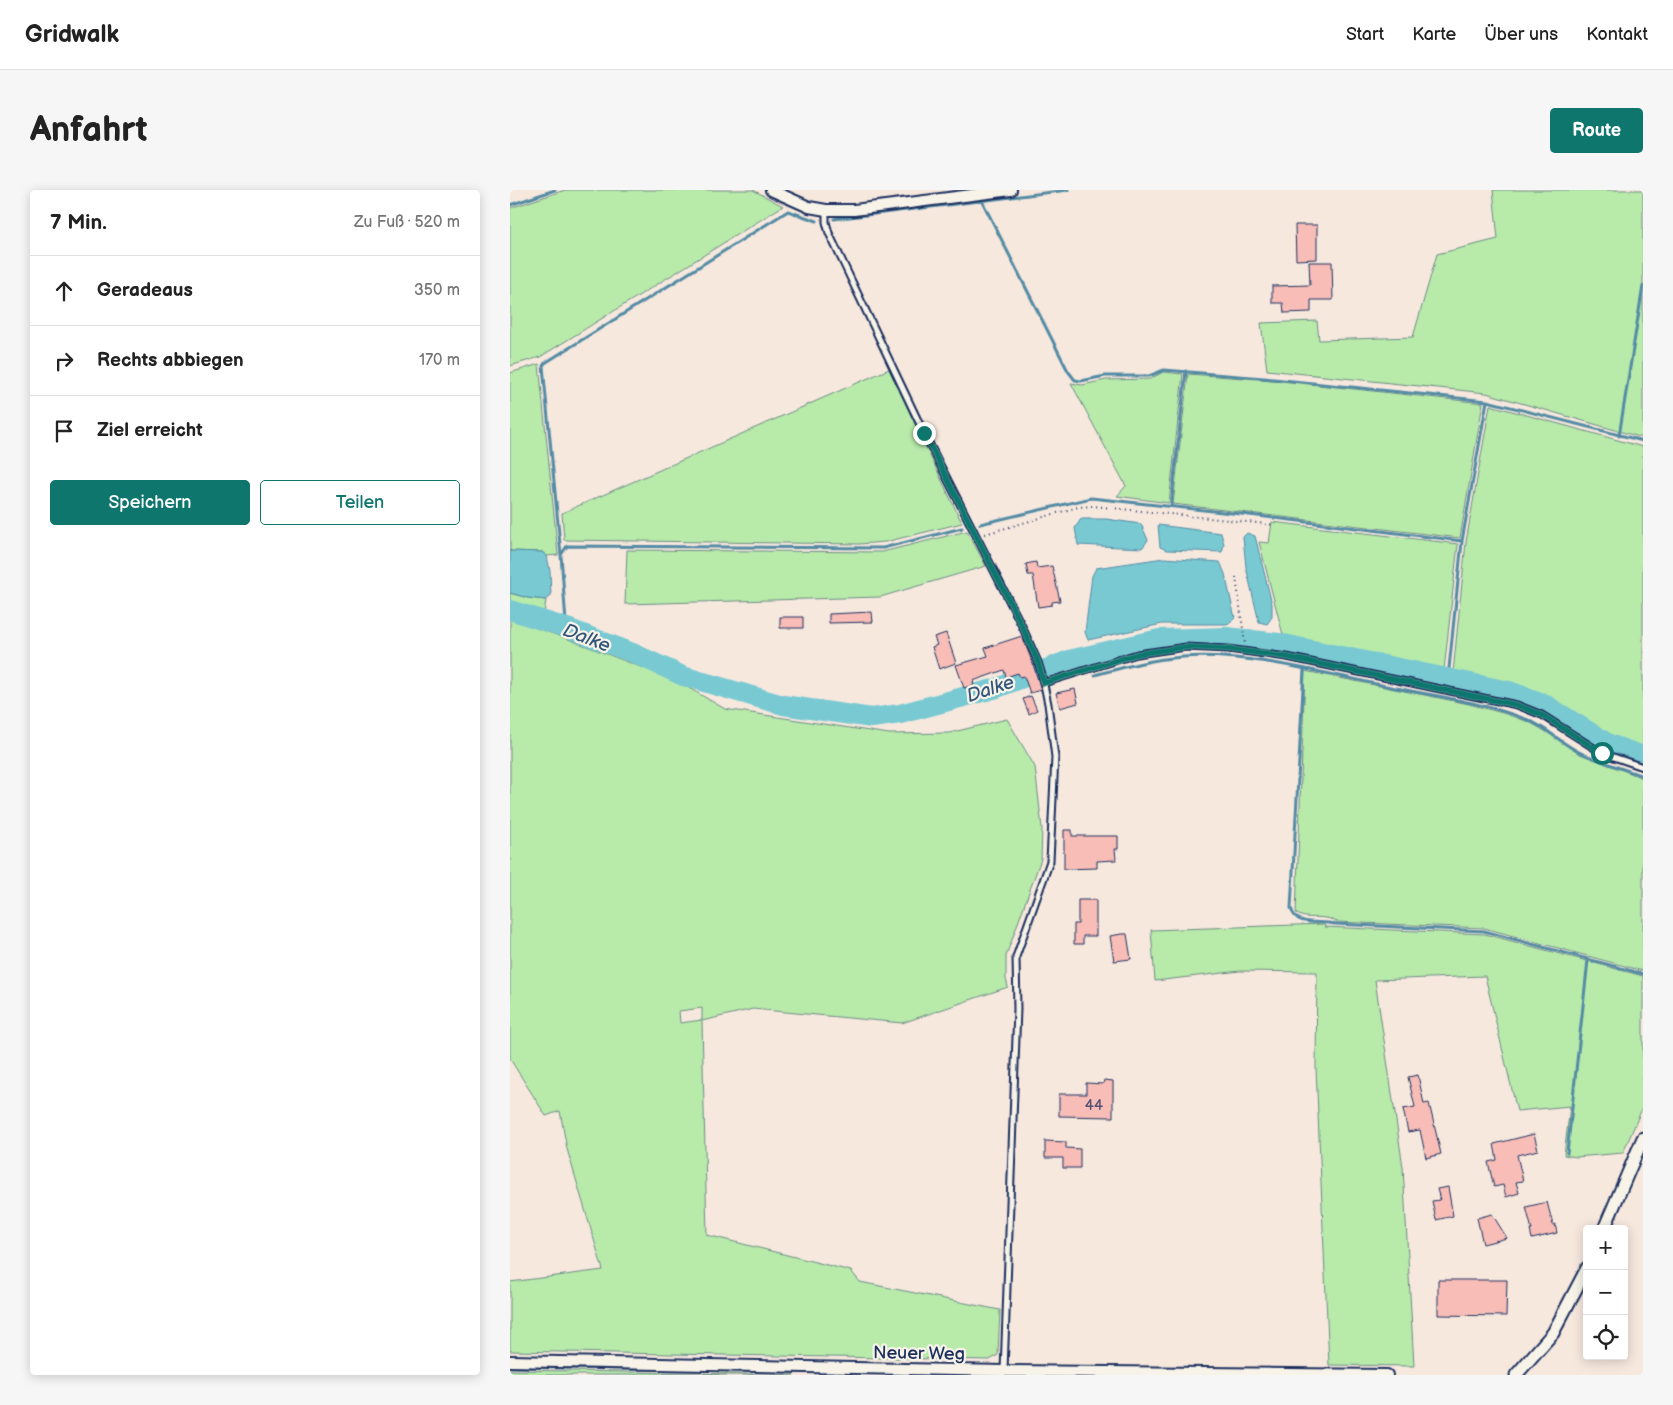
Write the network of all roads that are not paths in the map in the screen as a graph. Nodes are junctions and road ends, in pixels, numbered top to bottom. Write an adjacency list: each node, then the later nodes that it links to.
1 (771, 190): 3 (street)
2 (1011, 190): 3 (street)
3 (826, 210): 4 (lane)
4 (1044, 683): 5 (lane); 10 (lane)
5 (1643, 767)
6 (1643, 1138): 7 (street)
7 (1606, 1225)
8 (1586, 1270): 12 (street)
9 (510, 1360): 10 (street, Neuer Weg)
10 (1004, 1370): 11 (street, Neuer Weg)
11 (1387, 1375)
12 (1516, 1375)

